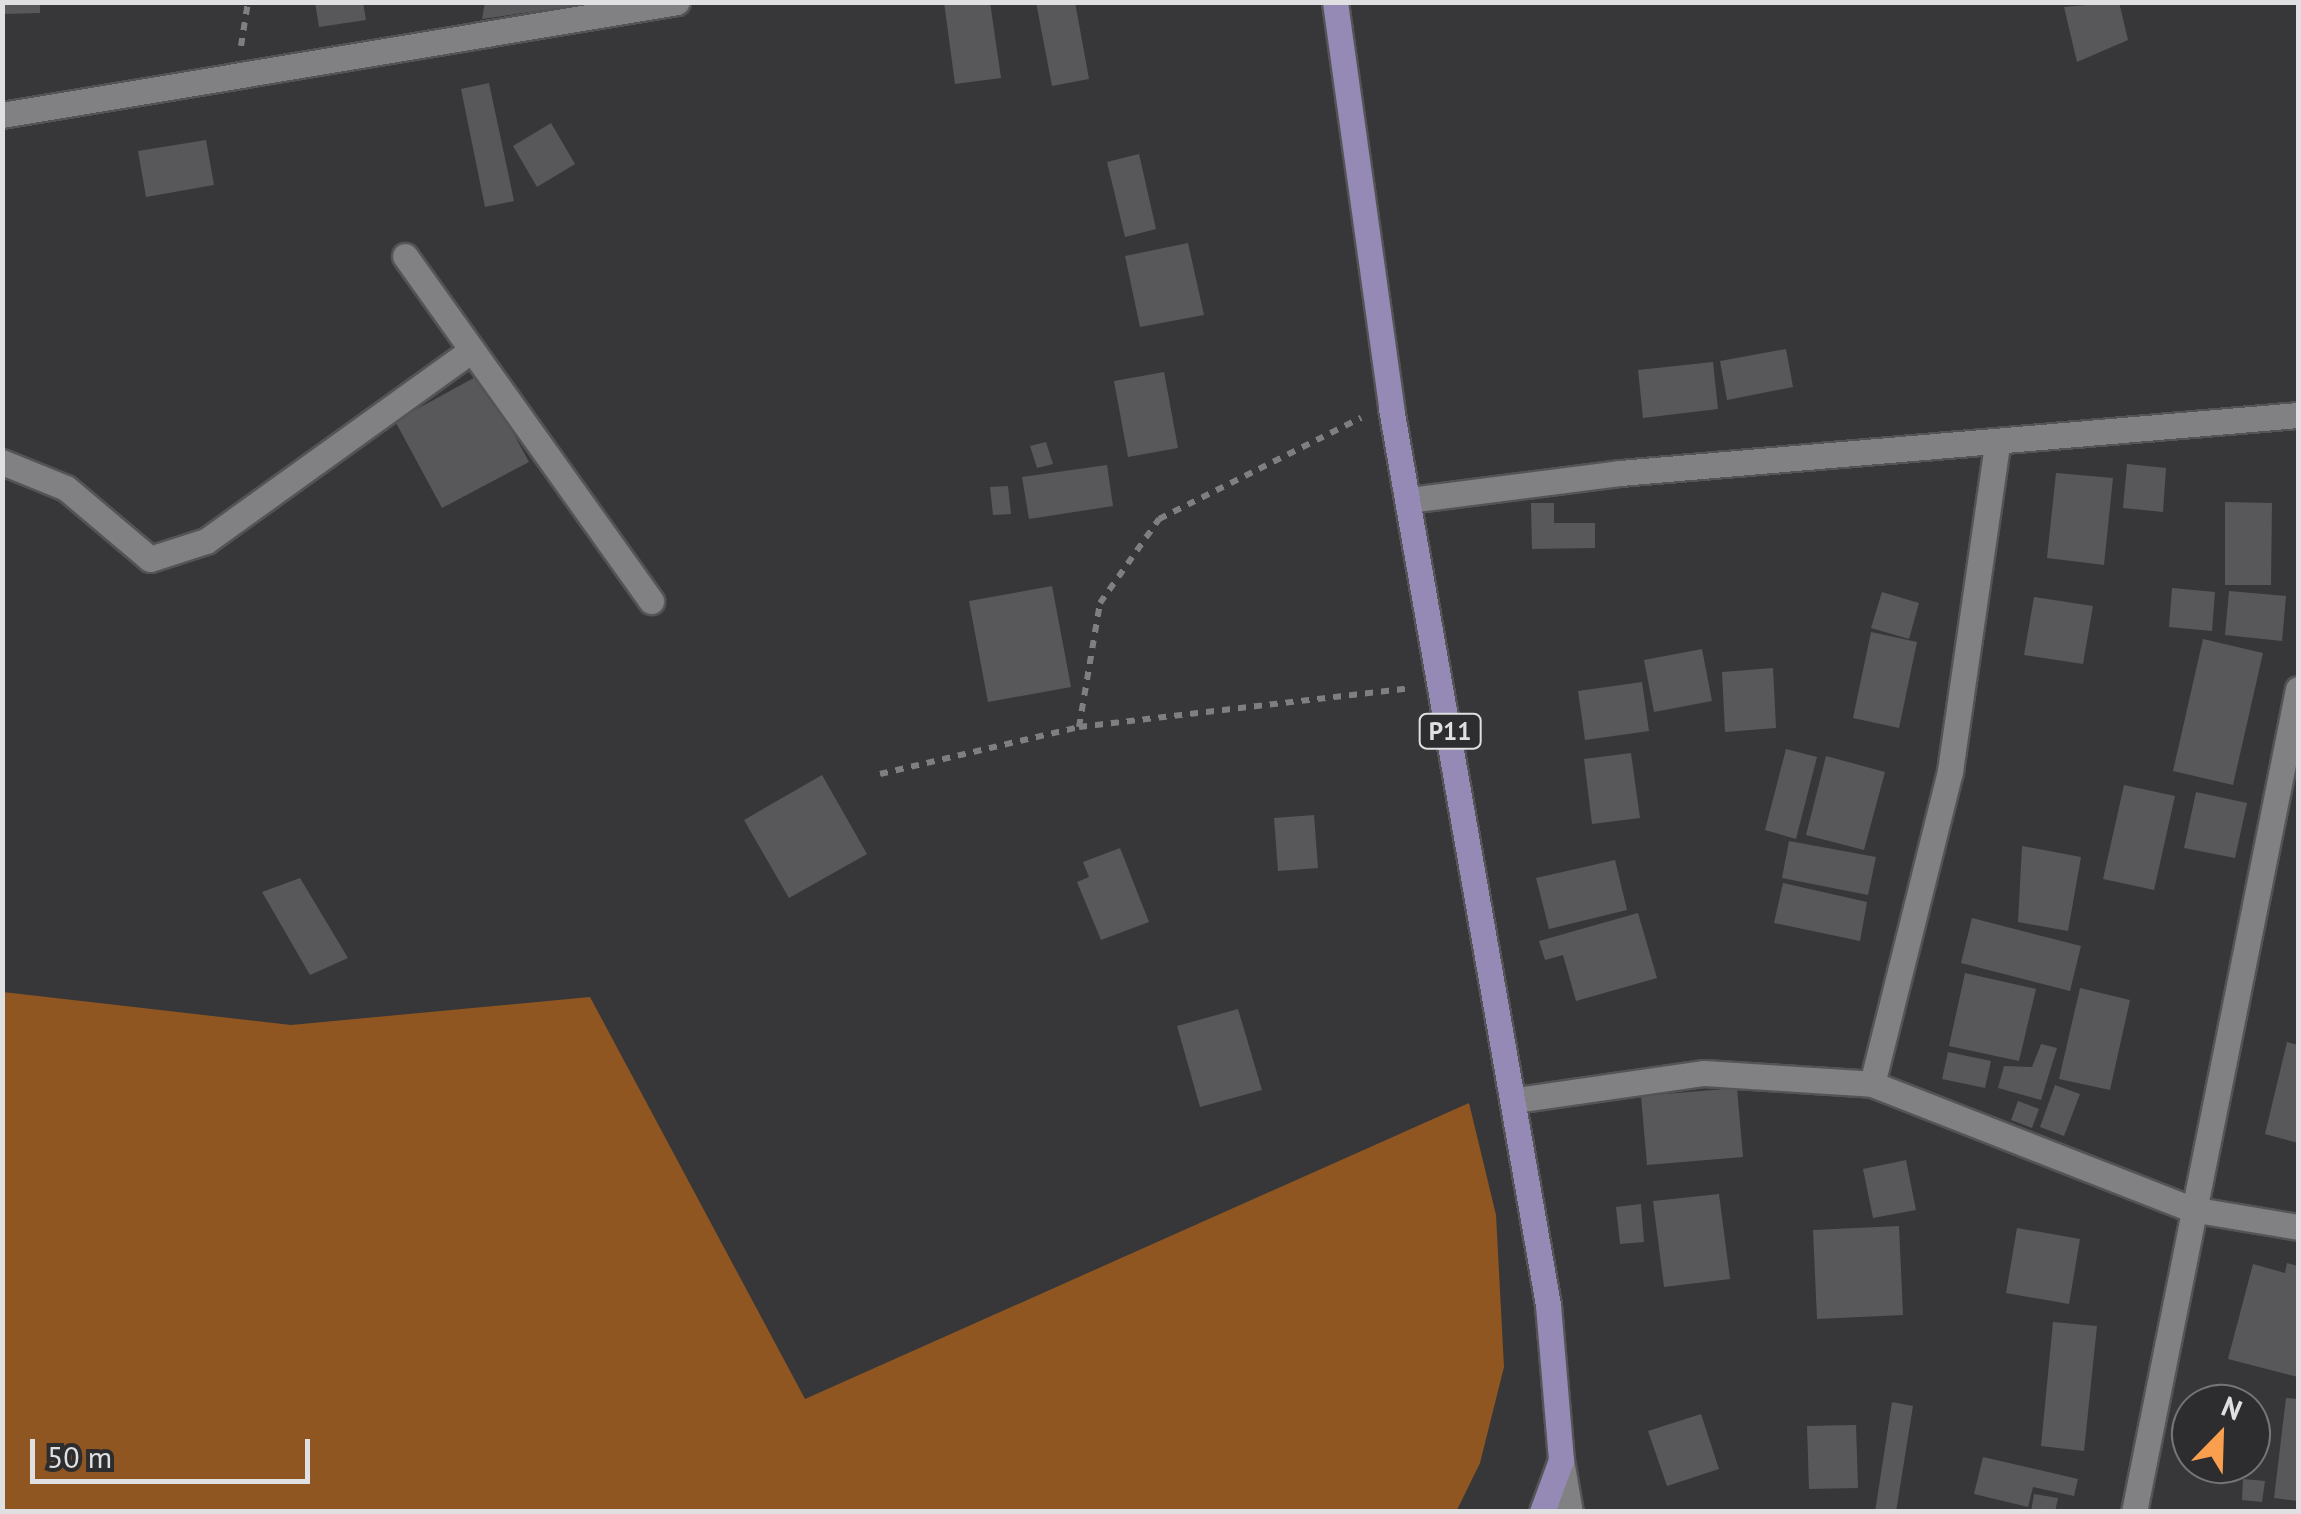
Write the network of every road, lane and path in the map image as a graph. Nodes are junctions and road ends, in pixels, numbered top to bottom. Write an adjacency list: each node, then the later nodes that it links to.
1 (677, 2): 3 (street)
2 (1334, 2): 6 (main road, P11)
3 (2, 115)
4 (405, 256): 5 (street)
5 (472, 350): 9 (street); 11 (street)
6 (1391, 408): 10 (main road, P11); 14 (path)
7 (2298, 415): 8 (street)
8 (1996, 442): 10 (street); 16 (street)
9 (2, 462)
10 (1409, 500): 12 (main road, P11)
11 (651, 600)
12 (1442, 684): 14 (path); 17 (main road, P11)
13 (2298, 689): 18 (street)
14 (1079, 727): 15 (path)
15 (880, 774)
16 (1872, 1084): 17 (street); 18 (street)
17 (1516, 1100): 20 (main road, P11)
18 (2191, 1209): 19 (street); 23 (street)
19 (2298, 1227)
20 (1561, 1460): 21 (main road, P11); 22 (street)
21 (1542, 1512)
22 (1570, 1512)
23 (2134, 1512)

